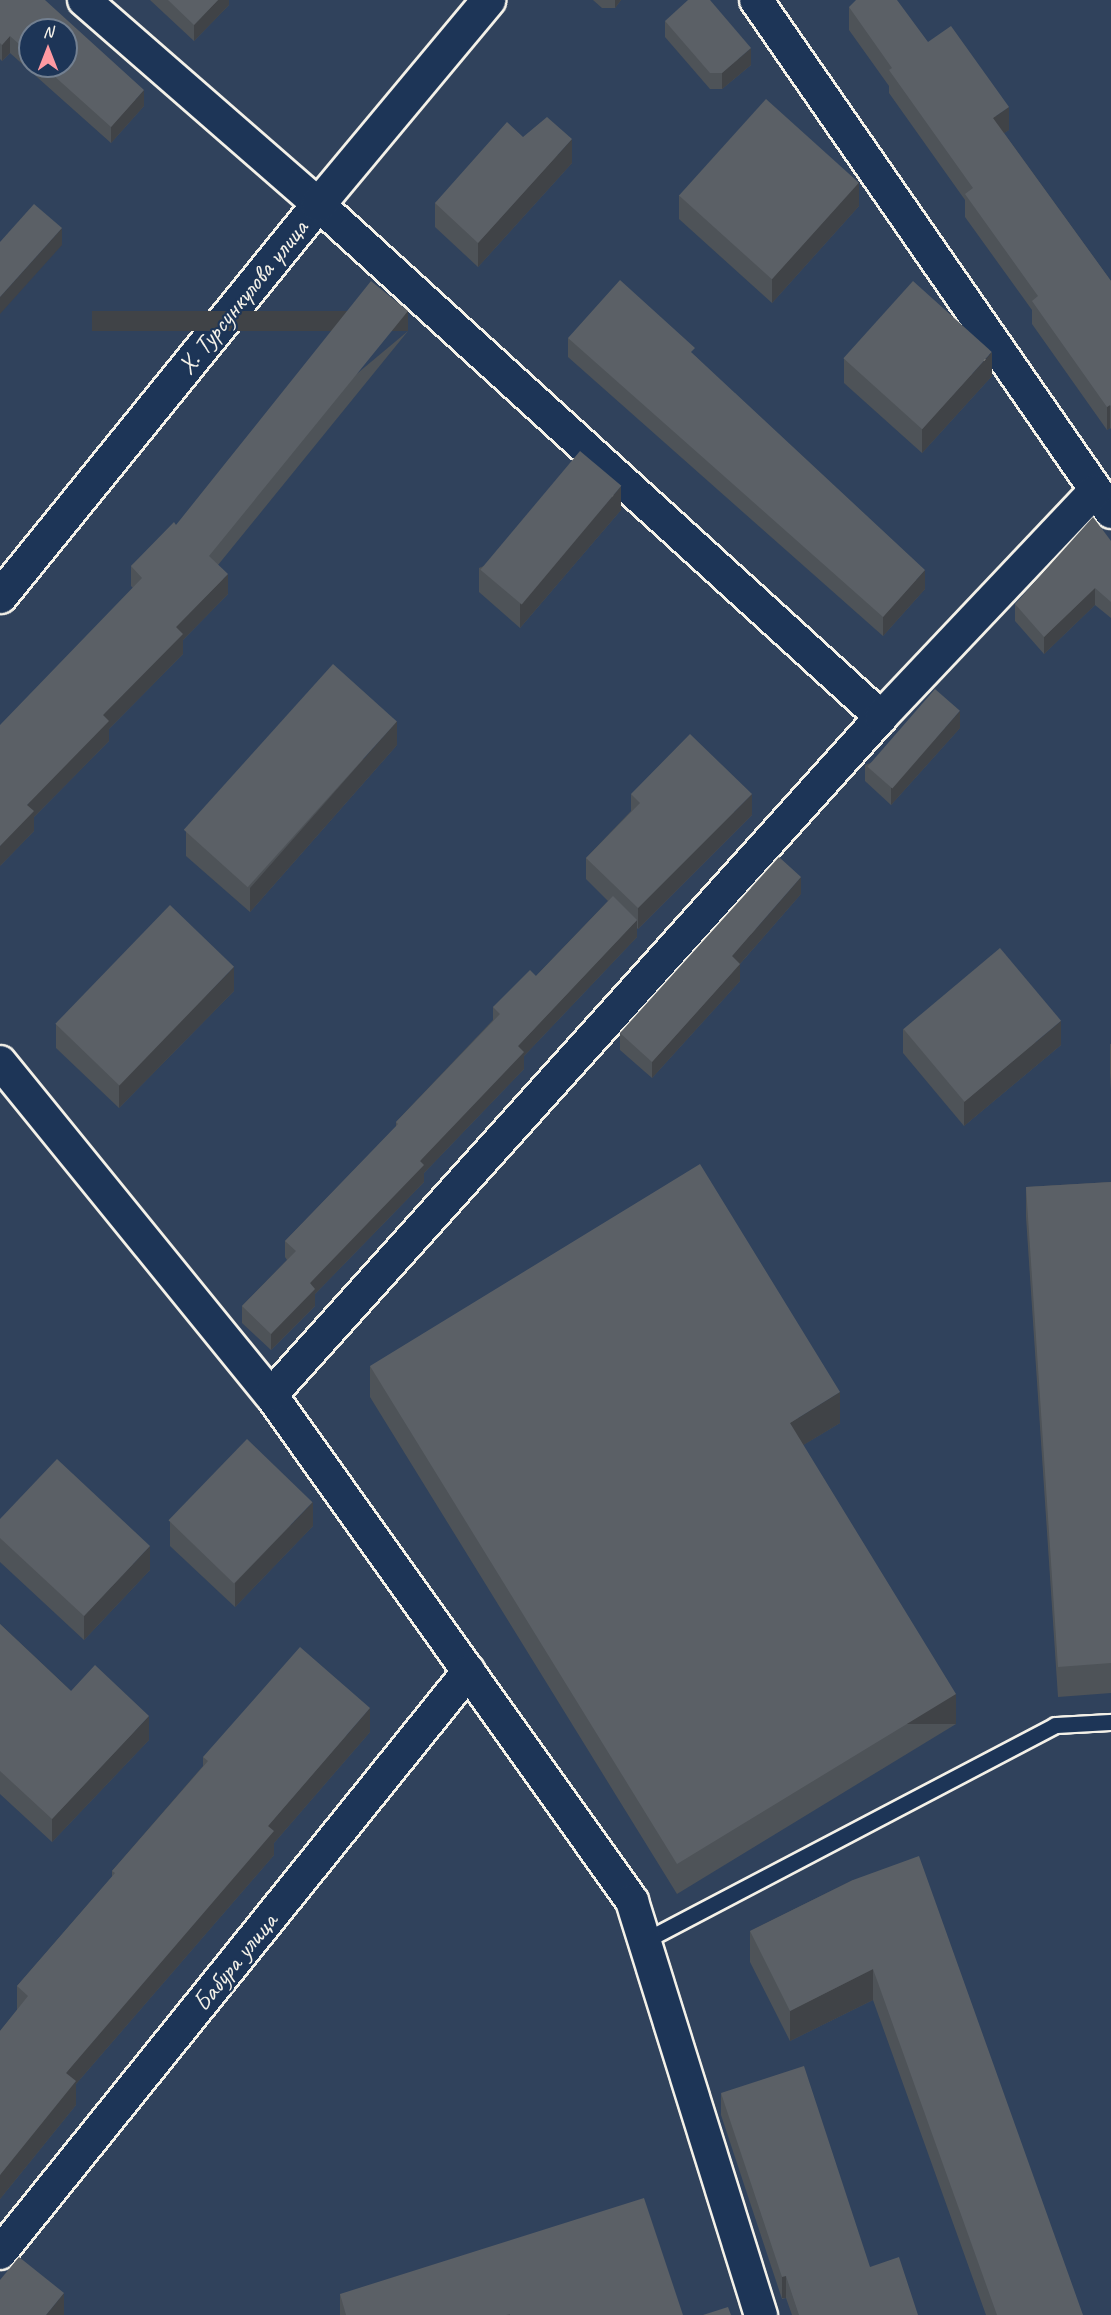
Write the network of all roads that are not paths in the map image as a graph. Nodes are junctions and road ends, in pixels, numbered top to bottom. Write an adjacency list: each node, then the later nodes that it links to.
1 (84, 0): 4 (street)
2 (488, 0): 4 (street, Х. Турсункулова улица)
3 (756, 0): 5 (street)
4 (318, 204): 6 (street, Х. Турсункулова улица); 7 (street)
5 (1103, 501): 7 (street)
6 (0, 596)
7 (881, 717): 9 (street)
8 (0, 1062): 9 (street)
9 (271, 1395): 10 (street)
10 (469, 1671): 12 (street); 13 (street, Бабура улица)
11 (1111, 1722): 12 (lane)
12 (644, 1941): 14 (street)
13 (0, 2253)
14 (761, 2315)

